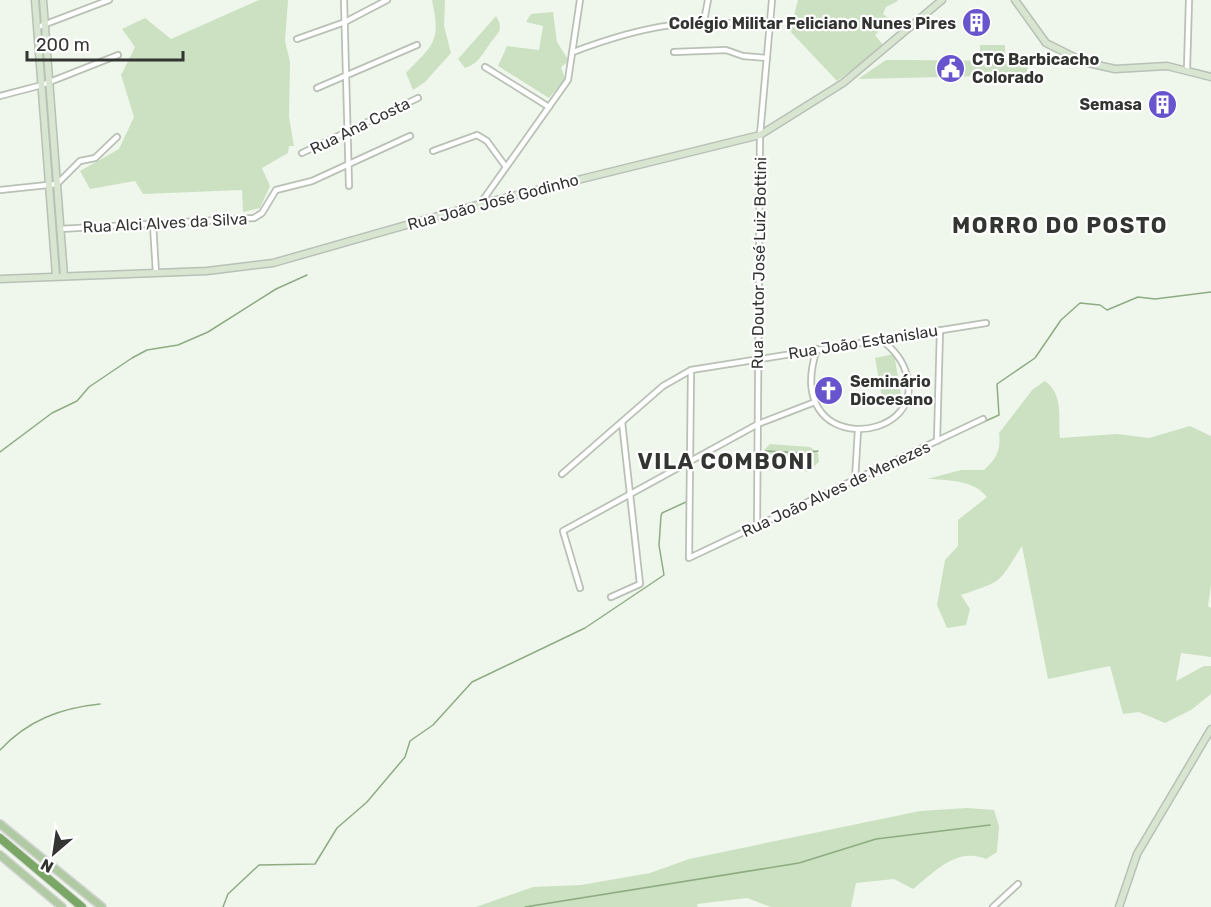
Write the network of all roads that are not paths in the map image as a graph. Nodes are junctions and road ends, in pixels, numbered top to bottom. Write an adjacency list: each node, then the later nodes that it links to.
1 (36, 0): 16 (street)
2 (43, 0): 14 (street)
3 (109, 0): 14 (street)
4 (344, 0): 13 (street)
5 (387, 0): 13 (street)
6 (580, 0): 19 (street)
7 (708, 0): 12 (street)
8 (772, 0): 15 (street, Rua Doutor José Luiz Bottini)
9 (942, 0): 34 (street, Rua João José Godinho)
10 (1015, 0): 24 (street)
11 (1189, 0): 24 (street)
12 (704, 21): 15 (street); 19 (street)
13 (345, 22): 17 (street); 25 (street)
14 (45, 25): 16 (street); 27 (street)
15 (770, 25): 22 (street, Rua Doutor José Luiz Bottini)
16 (38, 27): 28 (street)
17 (297, 39)
18 (417, 45): 25 (street)
19 (573, 52): 32 (street)
20 (674, 52): 22 (street)
21 (118, 55): 27 (street)
22 (767, 58): 34 (street, Rua Doutor José Luiz Bottini)
23 (484, 67): 32 (street)
24 (1187, 69): 26 (street)
25 (346, 76): 29 (street); 33 (street)
26 (1211, 77)
27 (49, 82): 28 (street); 41 (street)
28 (42, 85): 30 (street); 41 (street)
29 (317, 88)
30 (0, 96)
31 (418, 98): 33 (street, Rua Ana Costa)
32 (549, 107): 40 (street)
33 (348, 132): 38 (street, Rua Ana Costa); 39 (street)
34 (760, 135): 44 (street, Rua João José Godinho); 54 (street, Rua Doutor José Luiz Bottini)
35 (410, 136): 39 (street)
36 (117, 137): 41 (street)
37 (433, 151): 40 (street)
38 (302, 153)
39 (349, 164): 42 (street); 45 (street, Rua Alci Alves da Silva)
40 (506, 167): 44 (street)
41 (53, 184): 43 (street); 46 (street); 48 (street)
42 (349, 186)
43 (0, 190)
44 (480, 204): 47 (street, Rua João José Godinho)
45 (153, 224): 46 (street, Rua Alci Alves da Silva); 47 (street)
46 (60, 229): 48 (street)
47 (156, 273): 48 (street, Rua João José Godinho)
48 (60, 276): 49 (street, Rua João José Godinho)
49 (0, 279)
50 (986, 322): 51 (street, Rua João Estanislau)
51 (940, 330): 52 (street, Rua João Estanislau); 61 (street)
52 (880, 339): 53 (street, Rua João Estanislau); 60 (street)
53 (817, 349): 54 (street, Rua João Estanislau); 56 (street)
54 (758, 358): 55 (street, Rua João Estanislau); 59 (street, Rua Doutor José Luiz Bottini)
55 (691, 370): 58 (street, Rua João Estanislau); 62 (street)
56 (815, 402): 59 (street); 60 (street)
57 (983, 419): 61 (street, Rua João Alves de Menezes)
58 (622, 422): 63 (street, Rua João Estanislau); 65 (street)
59 (758, 424): 62 (street); 66 (street, Rua Doutor José Luiz Bottini)
60 (858, 430): 64 (street)
61 (937, 441): 64 (street, Rua João Alves de Menezes)
62 (690, 461): 65 (street); 66 (street, Rua João Alves de Menezes)
63 (562, 474)
64 (855, 480): 66 (street, Rua João Alves de Menezes)
65 (630, 494): 67 (street); 68 (street)
66 (757, 526)
67 (580, 588)
68 (611, 597)
69 (1211, 729): 78 (street)
70 (0, 824): 76 (main road)
71 (0, 838): 75 (highway)
72 (0, 855): 74 (main road)
73 (1018, 884): 77 (street)
74 (62, 907)
75 (82, 907)
76 (102, 907)
77 (993, 907)
78 (1119, 907)

